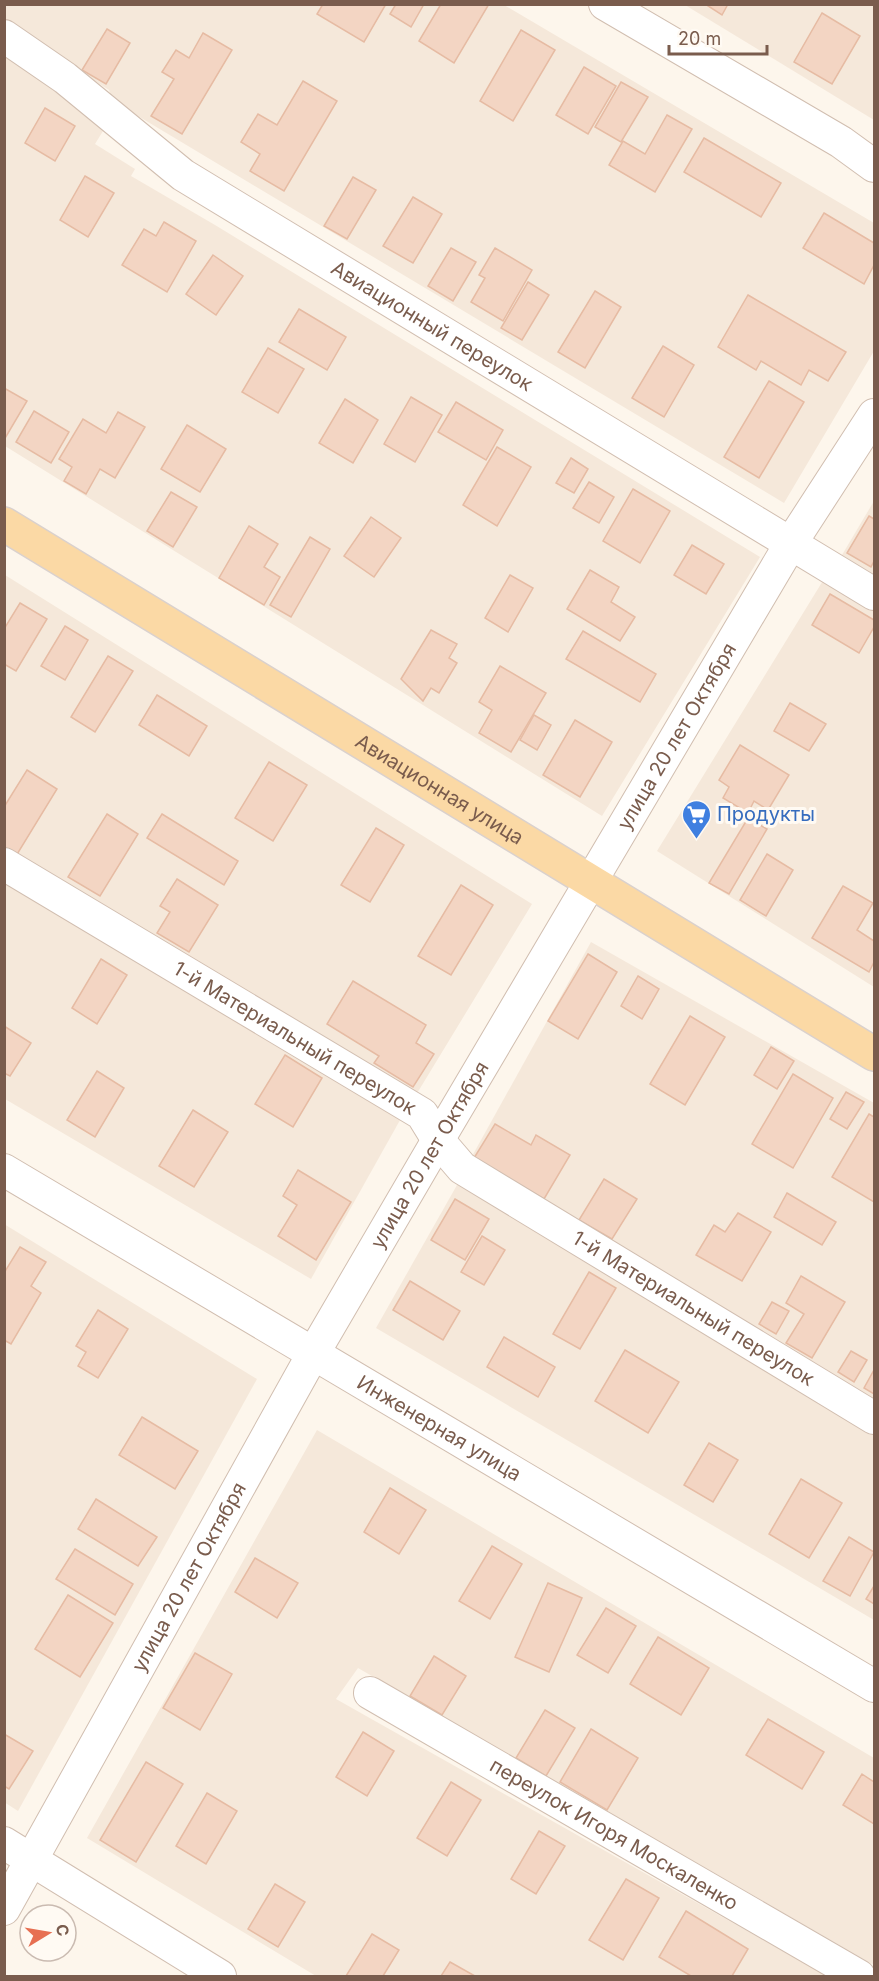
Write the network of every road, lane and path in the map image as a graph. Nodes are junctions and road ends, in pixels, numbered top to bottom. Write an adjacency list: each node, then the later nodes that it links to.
1 (605, 4): 3 (street)
2 (4, 36): 6 (street, Авиационный переулок)
3 (874, 166)
4 (874, 415): 6 (street, улица 20 лет Октября)
5 (4, 524): 9 (main road, Авиационная улица)
6 (791, 543): 7 (street, Авиационный переулок); 9 (street, улица 20 лет Октября)
7 (874, 594)
8 (4, 864): 11 (street, 1-й Материальный переулок)
9 (592, 882): 10 (main road, Авиационная улица); 11 (street, улица 20 лет Октября)
10 (874, 1054)
11 (438, 1140): 13 (street, улица 20 лет Октября); 14 (street, 1-й Материальный переулок)
12 (4, 1170): 13 (street, Инженерная улица)
13 (313, 1354): 15 (street, Инженерная улица); 18 (street, улица 20 лет Октября)
14 (874, 1418)
15 (874, 1686)
16 (370, 1693): 21 (street, переулок Игоря Москаленко)
17 (4, 1843): 18 (street)
18 (32, 1860): 19 (street, улица 20 лет Октября); 20 (street)
19 (4, 1909)
20 (220, 1977)
21 (859, 1977)

